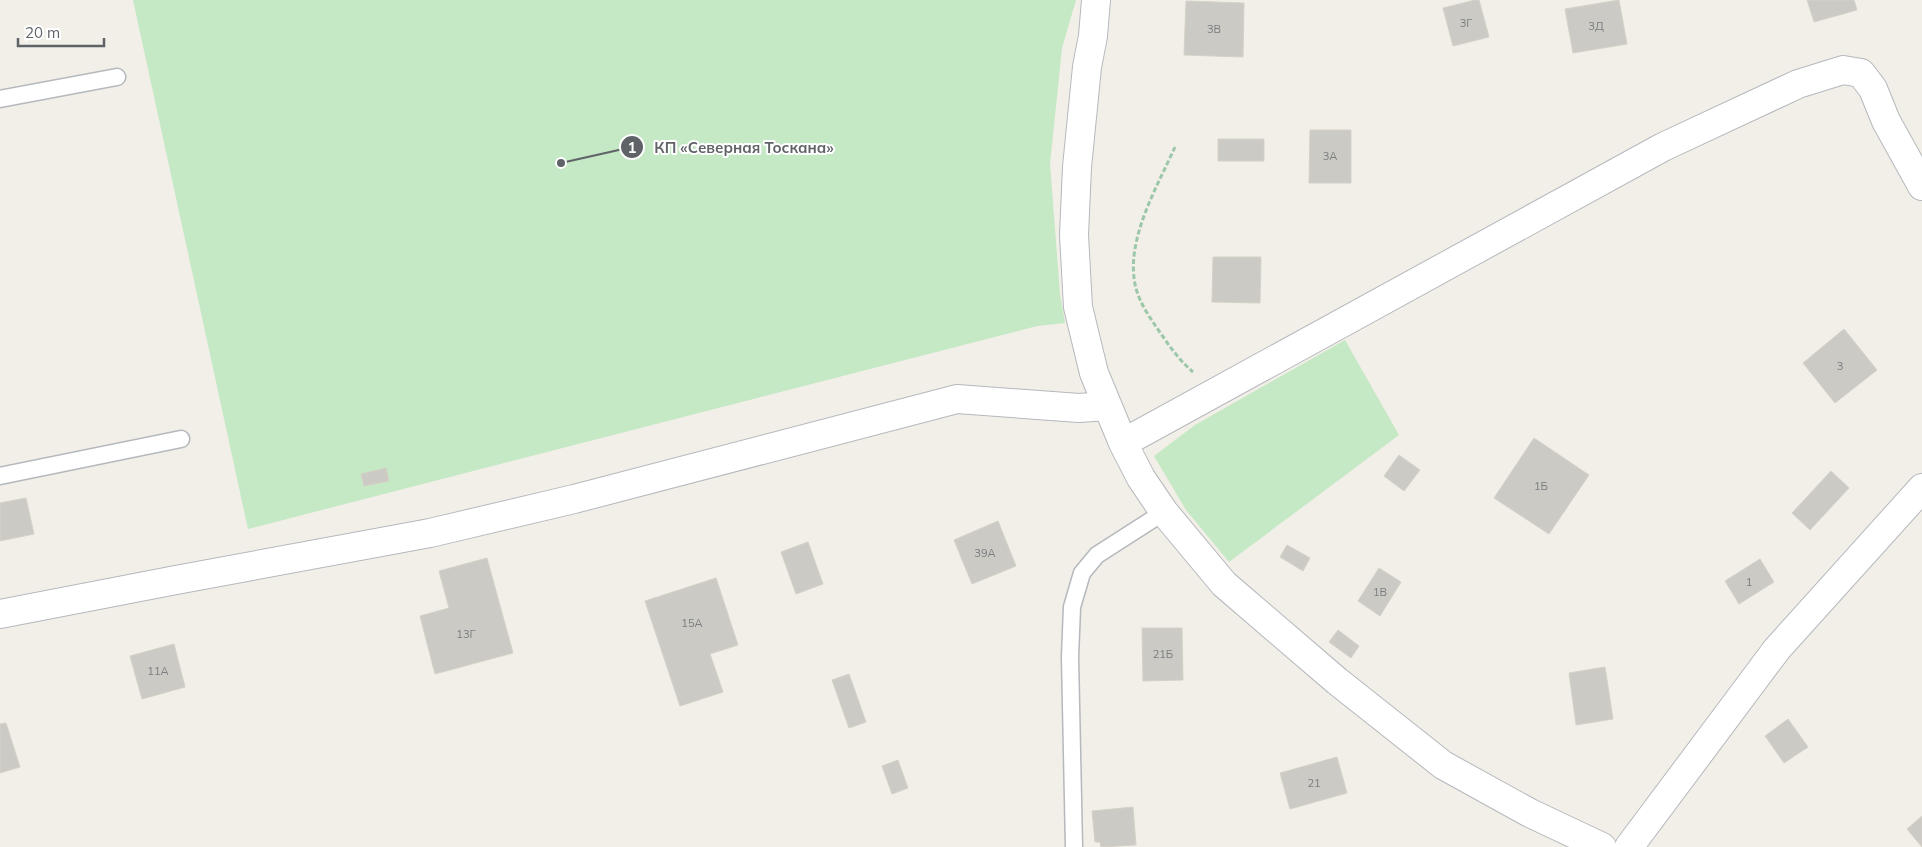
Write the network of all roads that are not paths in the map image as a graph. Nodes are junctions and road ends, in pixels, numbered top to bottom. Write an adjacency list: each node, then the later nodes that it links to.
1 (1096, 0): 5 (street)
2 (117, 77): 3 (lane)
3 (0, 99)
4 (1922, 186): 7 (street)
5 (1107, 406): 7 (street); 11 (street)
6 (180, 438): 8 (lane)
7 (1123, 443): 10 (street)
8 (0, 476)
9 (1922, 488): 14 (street)
10 (1164, 512): 12 (lane); 13 (street)
11 (0, 614)
12 (1074, 847)
13 (1602, 847)
14 (1629, 847)

